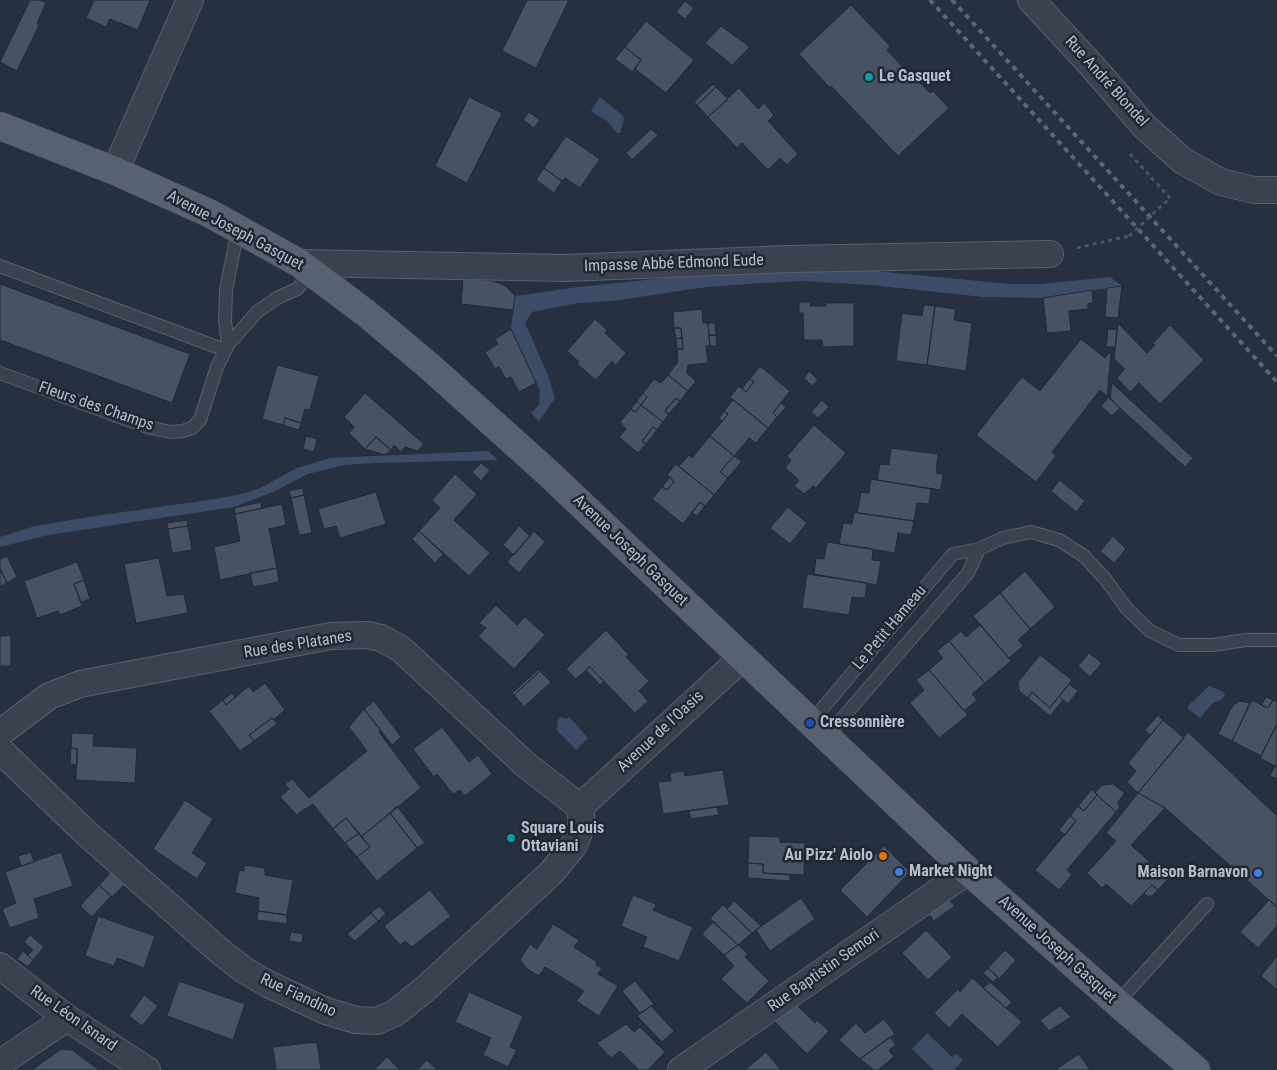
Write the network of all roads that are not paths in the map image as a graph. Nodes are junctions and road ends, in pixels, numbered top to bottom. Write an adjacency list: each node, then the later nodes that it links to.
1 (190, 0): 4 (street)
2 (1031, 0): 5 (street, Rue André Blondel)
3 (0, 126): 4 (main road, Avenue Joseph Gasquet)
4 (115, 171): 6 (main road, Avenue Joseph Gasquet)
5 (1277, 190)
6 (238, 229): 9 (main road, Avenue Joseph Gasquet); 10 (lane)
7 (1050, 254): 9 (street, Impasse Abbé Edmond Eude)
8 (0, 266): 10 (lane)
9 (305, 268): 10 (lane); 14 (main road, Avenue Joseph Gasquet)
10 (226, 347): 11 (lane, Fleurs des Champs)
11 (0, 373)
12 (979, 549): 13 (lane, Le Petit Hameau); 15 (lane, Le Petit Hameau); 15 (lane, Le Petit Hameau)
13 (1277, 640)
14 (742, 658): 15 (main road, Avenue Joseph Gasquet); 18 (street, Avenue de l'Oasis)
15 (818, 730): 19 (main road, Avenue Joseph Gasquet)
16 (0, 733): 18 (street, Rue des Platanes)
17 (0, 750): 18 (street, Rue Fiandino)
18 (580, 807)
19 (968, 871): 22 (main road, Avenue Joseph Gasquet); 26 (street, Rue Baptistin Semori)
20 (1207, 904): 22 (lane)
21 (0, 966): 23 (street, Rue Léon Isnard)
22 (1116, 1003): 27 (main road, Avenue Joseph Gasquet)
23 (67, 1018): 24 (street); 25 (street, Rue Léon Isnard)
24 (0, 1063)
25 (147, 1070)
26 (681, 1070)
27 (1196, 1070)

